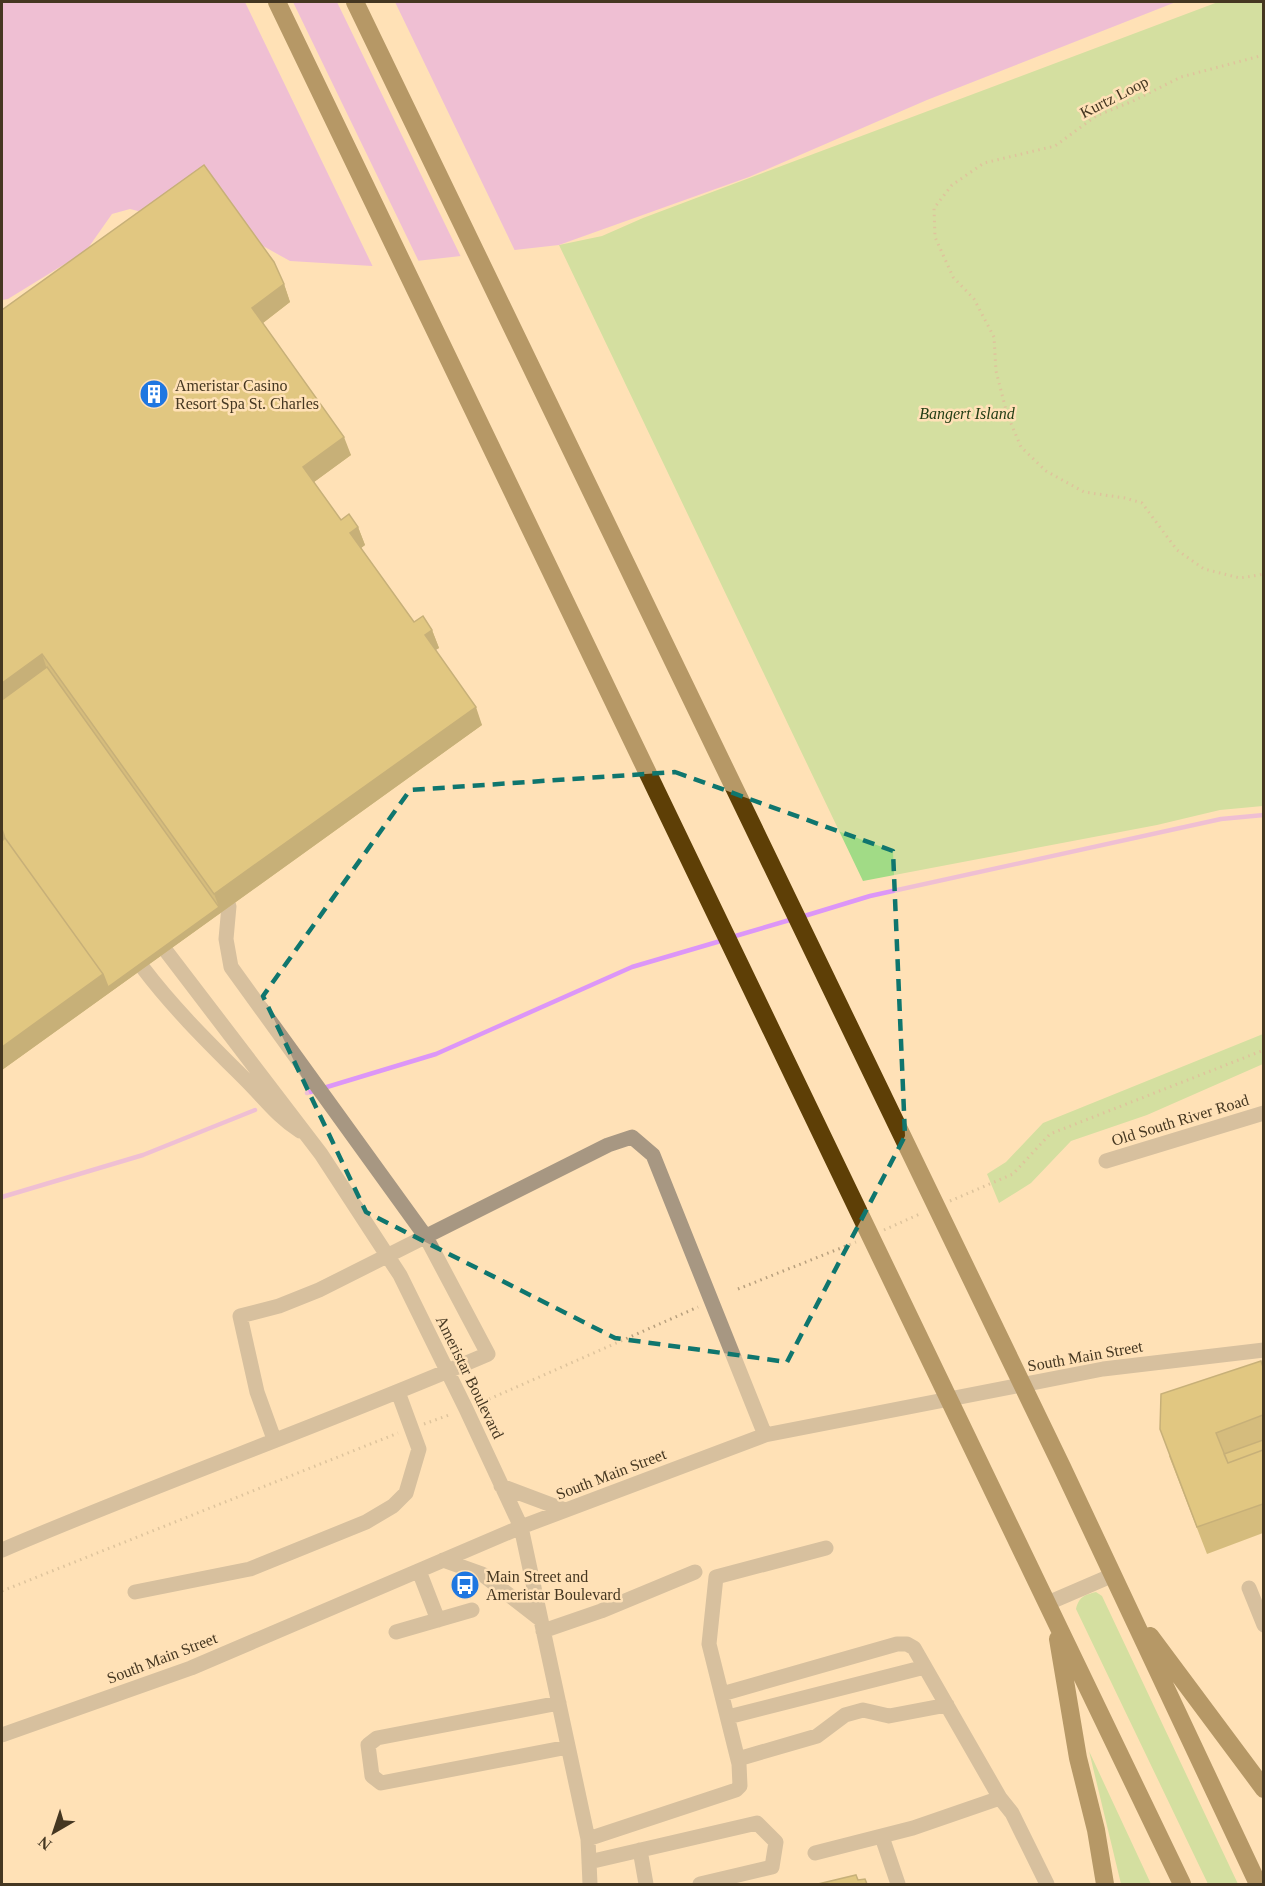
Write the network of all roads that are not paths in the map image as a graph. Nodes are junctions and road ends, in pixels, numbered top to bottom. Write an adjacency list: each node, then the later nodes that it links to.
1 (277, 2): 26 (highway)
2 (356, 2): 22 (highway)
3 (229, 906): 9 (street)
4 (166, 951): 7 (street, Ameristar Boulevard)
5 (143, 968): 7 (street)
6 (1263, 1113): 8 (street, Old South River Road)
7 (307, 1135): 14 (street, Ameristar Boulevard)
8 (1106, 1161)
9 (426, 1237): 11 (street); 12 (street); 13 (street)
10 (1263, 1350): 12 (street, South Main Street)
11 (398, 1392): 13 (street); 24 (street)
12 (765, 1435): 15 (street, South Main Street)
13 (274, 1439): 18 (street)
14 (499, 1483): 15 (street); 16 (street, Ameristar Boulevard)
15 (565, 1510): 16 (street, South Main Street)
16 (520, 1527): 19 (street, South Main Street); 29 (street, Ameristar Boulevard)
17 (826, 1548): 33 (street)
18 (2, 1550)
19 (443, 1560): 20 (street, South Main Street); 29 (street)
20 (419, 1571): 28 (street); 37 (street, South Main Street)
21 (695, 1572): 29 (street)
22 (1113, 1575): 25 (highway); 26 (street)
23 (1249, 1588): 30 (street)
24 (135, 1592)
25 (1128, 1606): 40 (highway); 54 (highway)
26 (1051, 1609): 52 (highway); 53 (highway)
27 (472, 1610): 28 (street)
28 (438, 1620): 31 (street)
29 (542, 1625): 34 (street, Ameristar Boulevard)
30 (1263, 1625)
31 (396, 1632)
32 (925, 1667): 33 (street); 35 (street); 36 (street)
33 (722, 1694): 36 (street)
34 (559, 1703): 38 (street, Ameristar Boulevard); 38 (street)
35 (947, 1705): 39 (street); 41 (street)
36 (728, 1717): 39 (street)
37 (2, 1735)
38 (568, 1747): 43 (street, Ameristar Boulevard)
39 (738, 1759): 43 (street)
40 (1263, 1789)
41 (1000, 1798): 42 (street); 51 (street)
42 (882, 1837): 45 (street); 50 (street)
43 (588, 1839): 46 (street, Ameristar Boulevard)
44 (640, 1850): 46 (street); 48 (street); 49 (street)
45 (815, 1854)
46 (589, 1862): 47 (street, Ameristar Boulevard)
47 (590, 1884)
48 (646, 1884)
49 (700, 1884)
50 (898, 1884)
51 (1047, 1884)
52 (1105, 1884)
53 (1182, 1884)
54 (1258, 1884)

